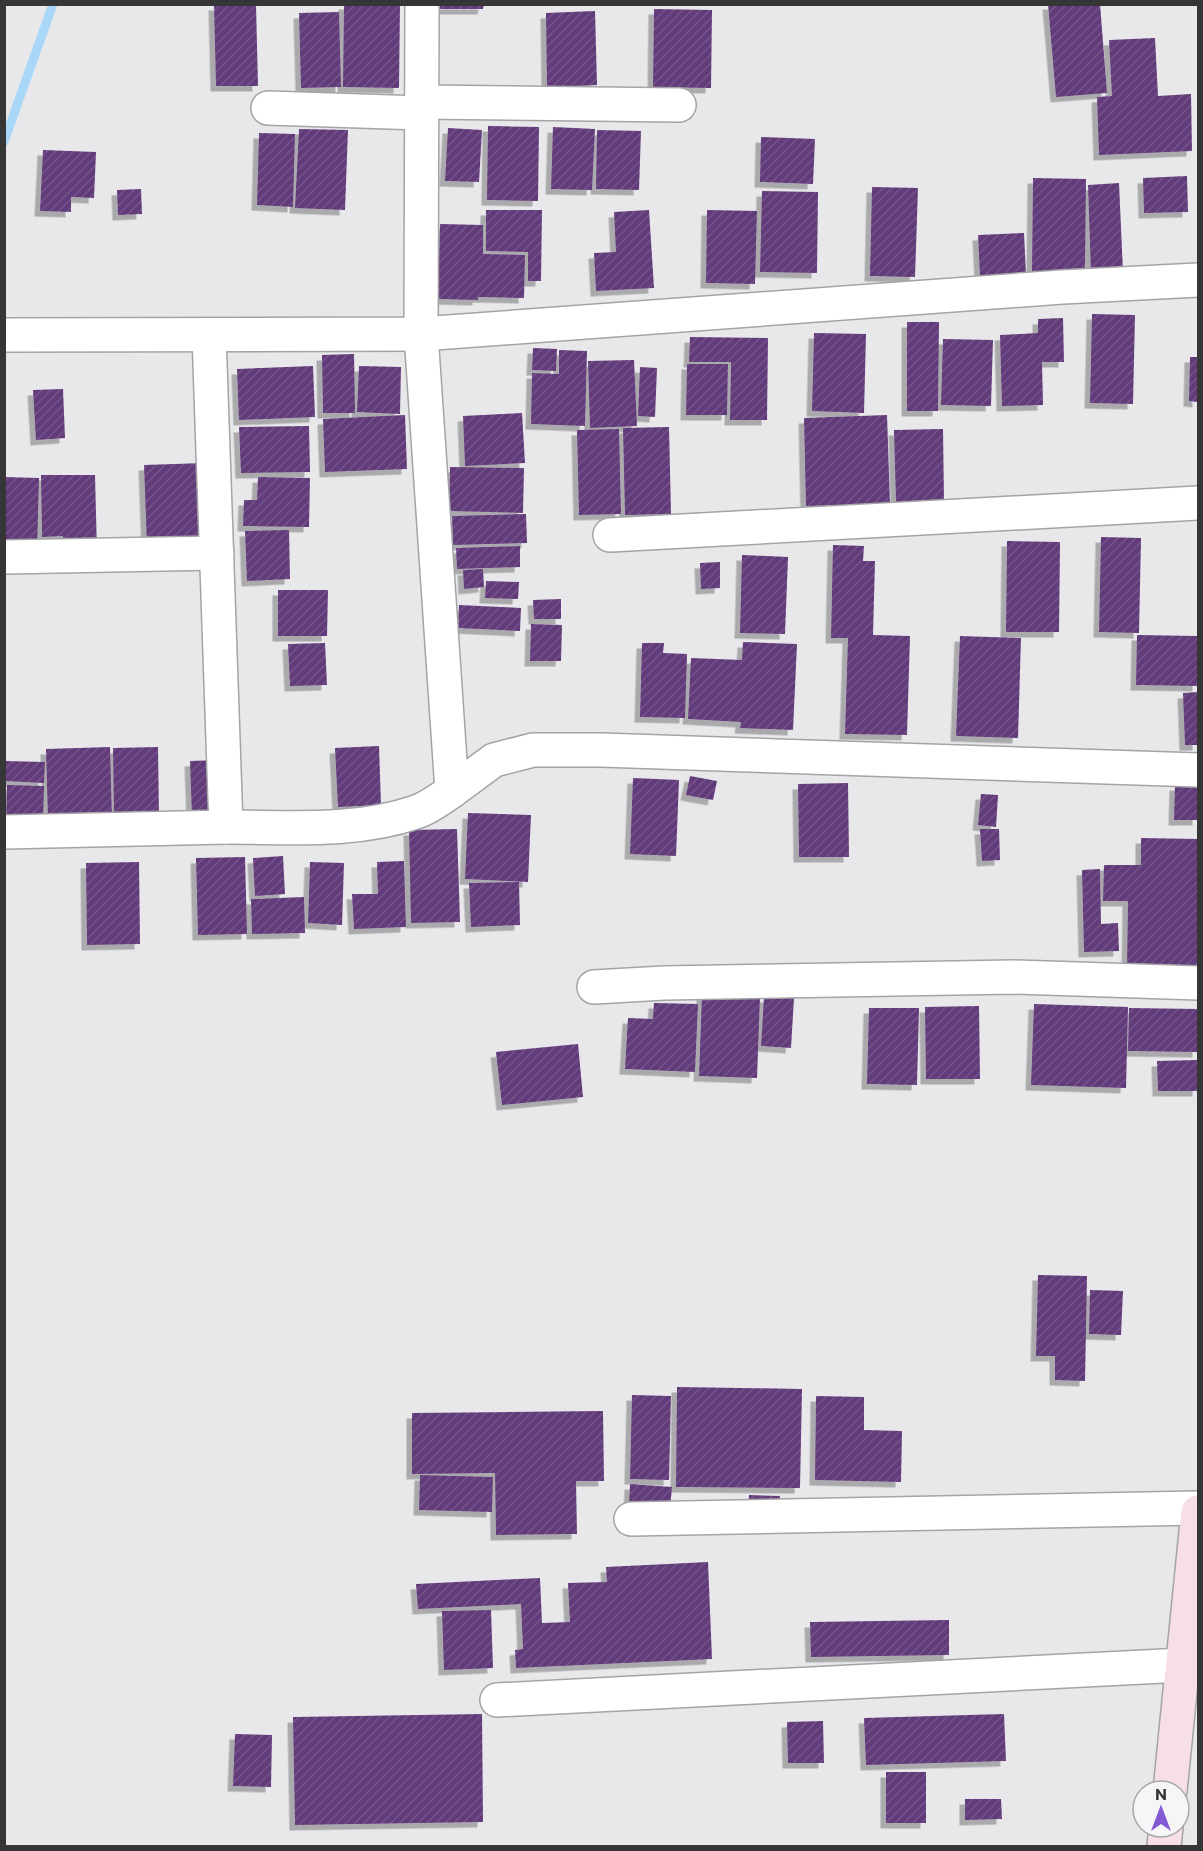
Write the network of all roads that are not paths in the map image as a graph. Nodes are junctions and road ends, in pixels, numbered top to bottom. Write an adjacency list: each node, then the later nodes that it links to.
1 (422, 4): 4 (street)
2 (680, 105): 4 (street)
3 (268, 108): 4 (street)
4 (422, 108): 6 (street)
5 (1198, 280): 6 (street)
6 (421, 334): 8 (street); 14 (street)
7 (4, 335): 8 (street)
8 (209, 335): 11 (street)
9 (1198, 503): 10 (street)
10 (610, 536)
11 (217, 553): 12 (street); 15 (street)
12 (4, 557)
13 (1198, 770): 14 (street)
14 (452, 791): 15 (street)
15 (226, 826): 16 (street)
16 (4, 832)
17 (1198, 983): 18 (street)
18 (594, 987)
19 (1198, 1510): 20 (street); 21 (main road)
20 (631, 1519)
21 (1183, 1665): 22 (street); 23 (main road)
22 (497, 1700)
23 (1171, 1779)

